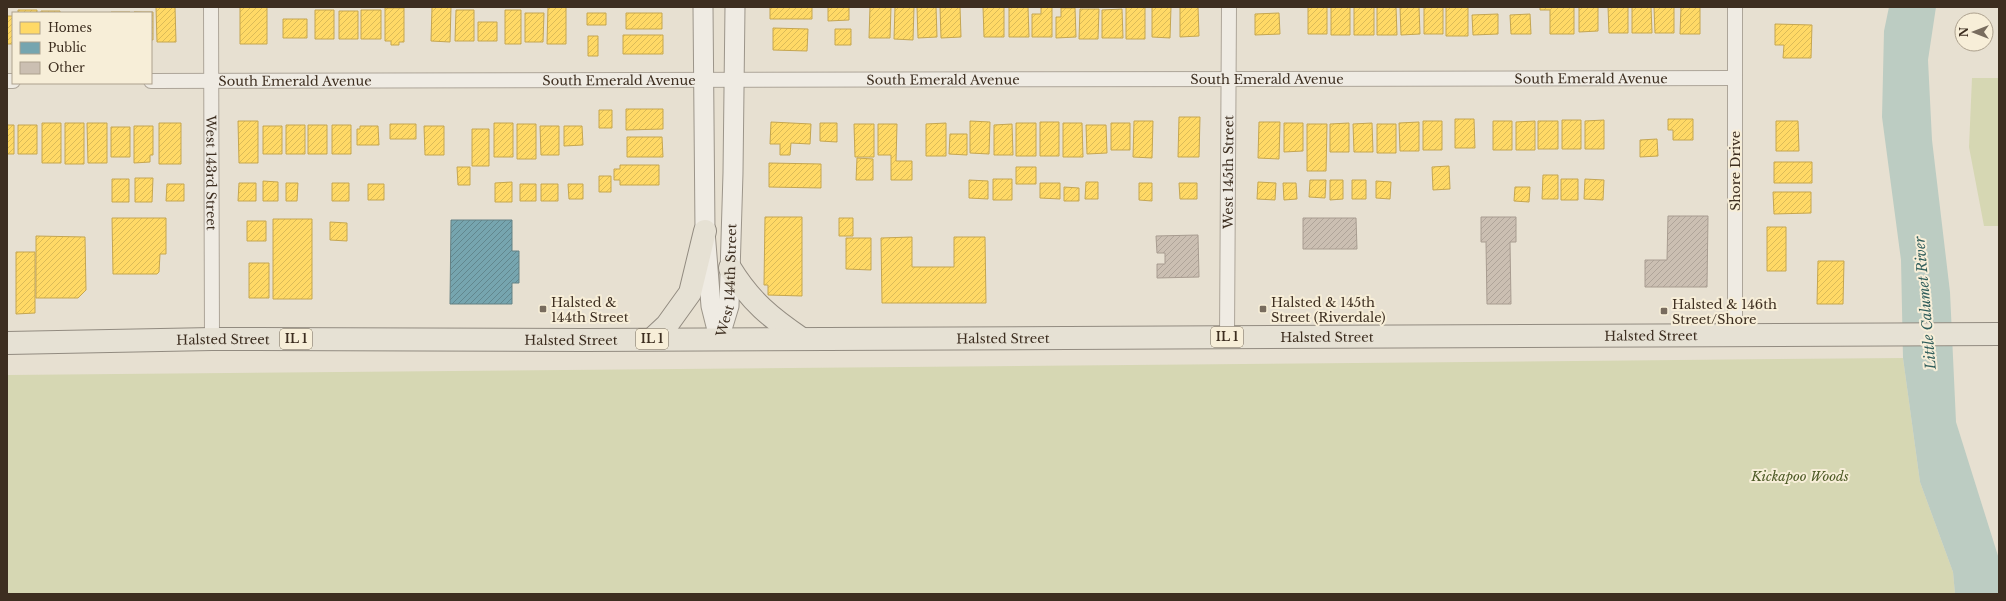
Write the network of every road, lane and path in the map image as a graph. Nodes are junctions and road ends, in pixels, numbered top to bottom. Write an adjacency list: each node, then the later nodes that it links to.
1 (211, 7): 11 (street, West 143rd Street)
2 (703, 7): 8 (street, West 144th Street)
3 (735, 7): 9 (street, West 144th Street)
4 (1229, 7): 7 (street, West 145th Street)
5 (1735, 7): 6 (street, Shore Drive)
6 (1735, 78): 7 (street, South Emerald Avenue); 15 (street, Shore Drive)
7 (1229, 79): 9 (street, South Emerald Avenue); 16 (street, West 145th Street)
8 (704, 80): 9 (street, South Emerald Avenue); 11 (street, South Emerald Avenue); 12 (street, West 144th Street)
9 (734, 80): 13 (street, West 144th Street)
10 (152, 81): 11 (street, South Emerald Avenue)
11 (211, 81): 17 (street, West 143rd Street)
12 (705, 230): 18 (main road); 19 (street, West 144th Street)
13 (730, 268): 19 (street, West 144th Street); 20 (main road)
14 (1999, 334): 15 (main road, Halsted Street / IL 1)
15 (1735, 335): 16 (main road, Halsted Street / IL 1)
16 (1227, 337): 20 (main road, Halsted Street / IL 1)
17 (212, 339): 18 (main road, Halsted Street / IL 1); 21 (main road, Halsted Street / IL 1)
18 (652, 339): 19 (main road, Halsted Street / IL 1)
19 (720, 339): 20 (main road, Halsted Street / IL 1)
20 (802, 339)
21 (7, 343)

